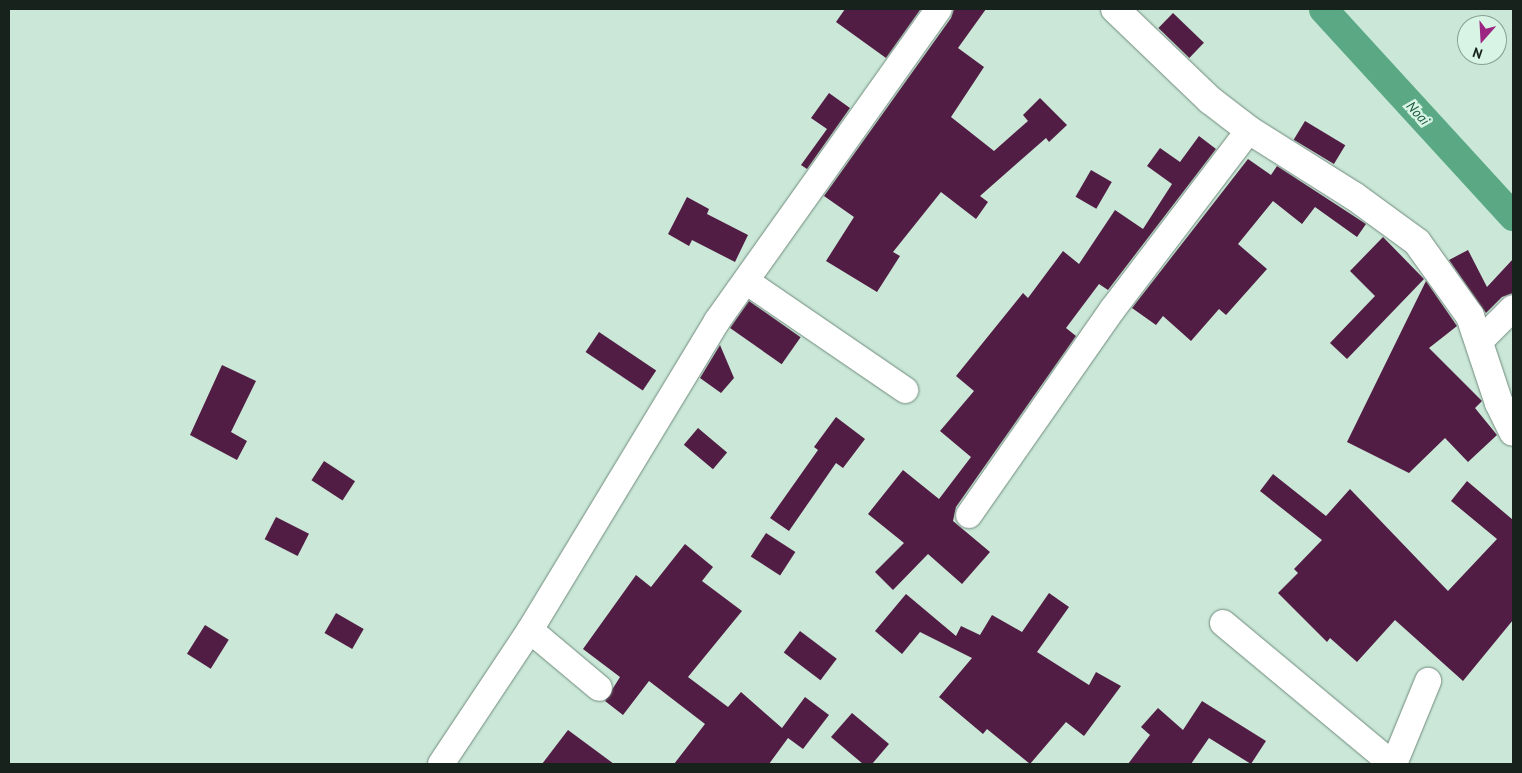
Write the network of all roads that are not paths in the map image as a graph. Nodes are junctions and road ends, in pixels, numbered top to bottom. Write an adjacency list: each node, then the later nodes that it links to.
1 (939, 9): 4 (street)
2 (1116, 9): 3 (street)
3 (1249, 130): 6 (street); 9 (street)
4 (746, 281): 7 (street); 11 (street)
5 (1513, 308): 6 (street)
6 (1481, 340): 8 (street)
7 (905, 390)
8 (1513, 432)
9 (969, 515)
10 (1223, 623): 15 (street)
11 (530, 630): 13 (street); 14 (street)
12 (1428, 681): 15 (street)
13 (599, 688)
14 (441, 764)
15 (1393, 764)

